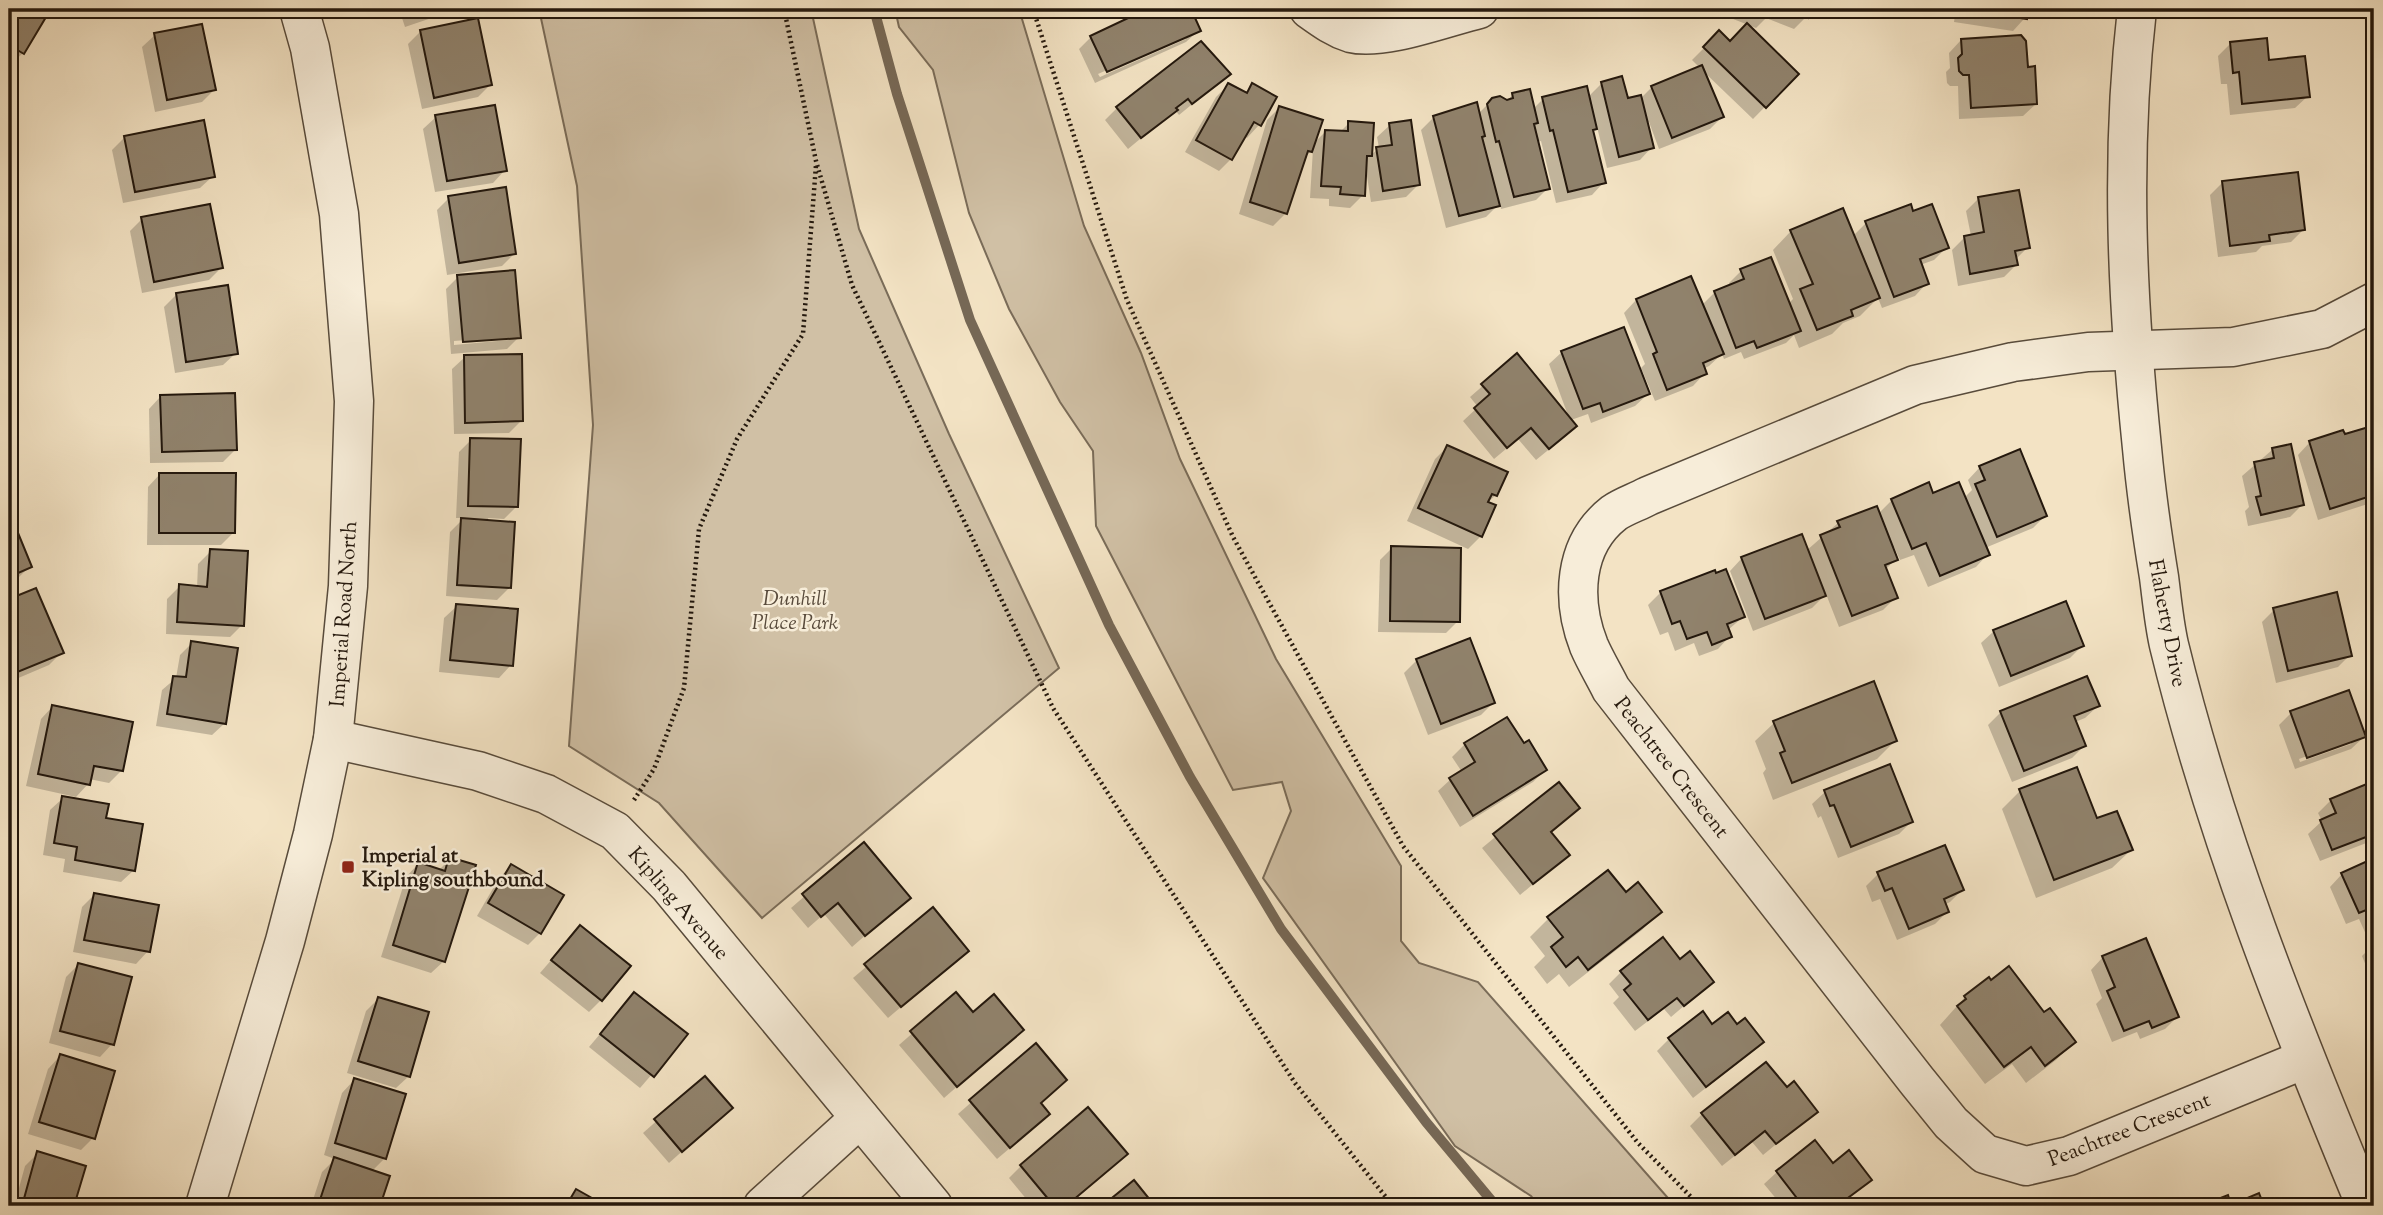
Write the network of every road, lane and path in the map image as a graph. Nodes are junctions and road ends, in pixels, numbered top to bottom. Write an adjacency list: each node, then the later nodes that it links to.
1 (299, 9): 10 (street, Imperial Road North)
2 (784, 9): 7 (path)
3 (1033, 9): 18 (path)
4 (1309, 9): 5 (street)
5 (1479, 9)
6 (2137, 9): 9 (street, Flaherty Drive)
7 (816, 161): 11 (path); 17 (path)
8 (2374, 302): 9 (street, Peachtree Crescent)
9 (2132, 351): 12 (street, Flaherty Drive); 12 (street, Peachtree Crescent)
10 (333, 739): 11 (street, Kipling Avenue); 14 (street, Imperial Road North)
11 (615, 831): 13 (street, Kipling Avenue)
12 (2305, 1059): 19 (street, Flaherty Drive)
13 (860, 1118): 15 (street); 16 (street, Kipling Avenue)
14 (205, 1206)
15 (763, 1206)
16 (933, 1206)
17 (1393, 1206)
18 (1700, 1206)
19 (2366, 1206)

